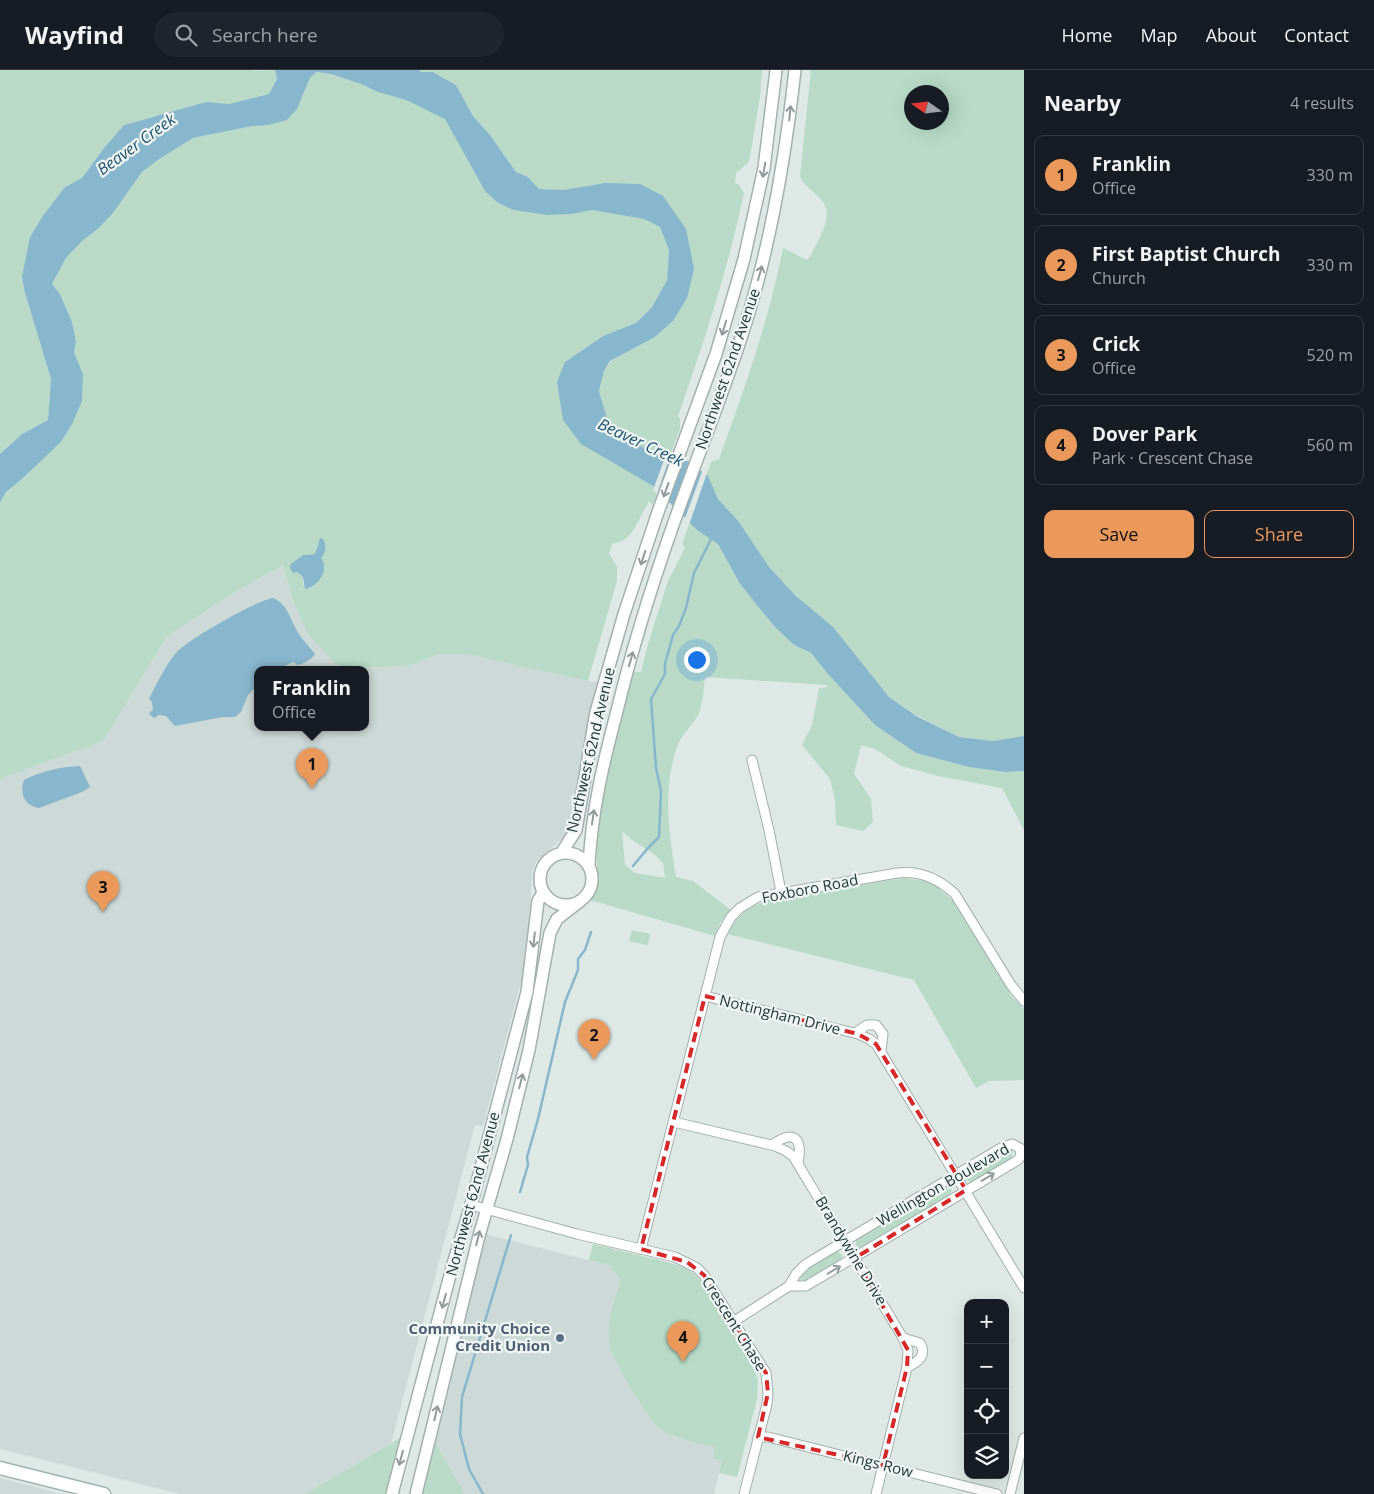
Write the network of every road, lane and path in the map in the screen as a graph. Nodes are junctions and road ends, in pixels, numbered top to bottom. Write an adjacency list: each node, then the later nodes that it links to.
1 (776, 70): 4 (street, Northwest 62nd Avenue, one-way to 4)
2 (795, 70): 5 (street, Northwest 62nd Avenue, one-way to 2)
3 (752, 760): 7 (street)
4 (562, 852): 5 (street); 6 (street)
5 (589, 865): 8 (street)
6 (543, 892): 8 (street); 18 (street, Northwest 62nd Avenue, one-way to 18)
7 (780, 892): 9 (street, Foxboro Road); 10 (street, Foxboro Road)
8 (579, 902): 19 (street, Northwest 62nd Avenue, one-way to 8)
9 (705, 996): 11 (street, Nottingham Drive); 13 (street, Foxboro Road)
10 (1024, 1001)
11 (855, 1033): 12 (street, Nottingham Drive); 12 (street, Nottingham Drive)
12 (881, 1051): 16 (street, Nottingham Drive)
13 (674, 1122): 14 (street, Brandywine Drive); 21 (street, Foxboro Road)
14 (772, 1145): 15 (street, Brandywine Drive); 15 (street, Brandywine Drive)
15 (798, 1163): 20 (street, Brandywine Drive)
16 (956, 1174): 17 (street, Nottingham Drive); 17 (street, Wellington Boulevard, one-way to 16); 20 (street, Wellington Boulevard)
17 (966, 1190): 22 (street, Wellington Boulevard); 24 (street, Nottingham Drive)
18 (472, 1205): 19 (street, Crescent Chase); 33 (street, Northwest 62nd Avenue, one-way to 33)
19 (486, 1209): 21 (street, Crescent Chase); 34 (street, Northwest 62nd Avenue, one-way to 19)
20 (845, 1242): 22 (street, Brandywine Drive); 23 (street, Wellington Boulevard)
21 (641, 1249): 25 (street, Crescent Chase)
22 (855, 1258): 23 (street, Wellington Boulevard, one-way to 22); 26 (street, Brandywine Drive)
23 (789, 1286): 25 (street, Wellington Boulevard)
24 (1024, 1288)
25 (733, 1322): 28 (street, Crescent Chase)
26 (903, 1338): 27 (street, Brandywine Drive); 27 (street, Brandywine Drive)
27 (907, 1367): 30 (street, Brandywine Drive)
28 (758, 1437): 30 (street, Kings Row); 35 (street, Crescent Chase)
29 (1024, 1438): 38 (street)
30 (883, 1465): 36 (street, Brandywine Drive); 37 (street, Kings Row)
31 (0, 1468): 32 (main road)
32 (104, 1494)
33 (392, 1494)
34 (416, 1494)
35 (744, 1494)
36 (876, 1494)
37 (997, 1494)
38 (1010, 1494)

